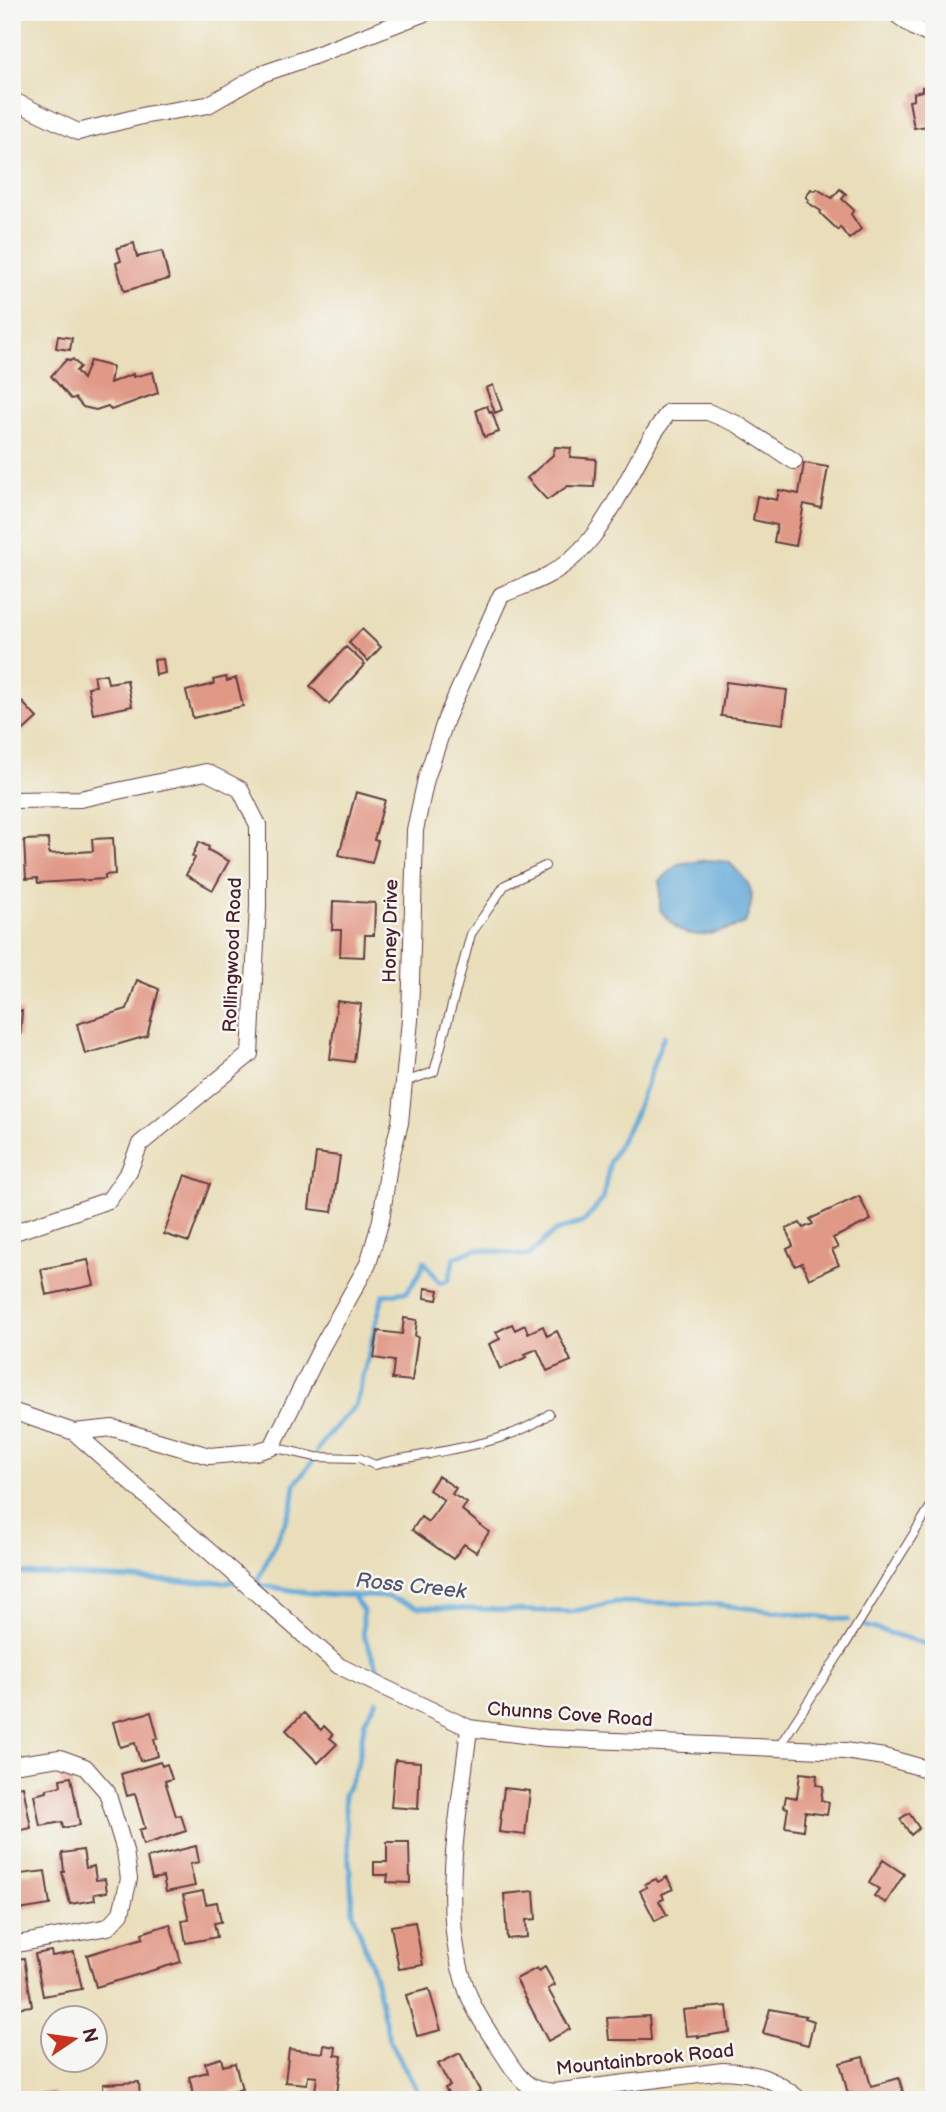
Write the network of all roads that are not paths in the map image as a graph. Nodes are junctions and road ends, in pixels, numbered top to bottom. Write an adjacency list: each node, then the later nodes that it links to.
1 (427, 12): 4 (street)
2 (892, 12): 3 (street)
3 (934, 37)
4 (12, 100)
5 (794, 461): 8 (street, Honey Drive)
6 (12, 800): 9 (street, Rollingwood Road)
7 (545, 866): 8 (lane)
8 (404, 1082): 13 (street, Honey Drive)
9 (12, 1233)
10 (12, 1411): 12 (street, Chunns Cove Road)
11 (549, 1414): 13 (lane)
12 (74, 1432): 13 (street); 15 (street, Chunns Cove Road)
13 (272, 1447)
14 (934, 1501): 16 (lane)
15 (469, 1728): 16 (street, Chunns Cove Road); 20 (street, Mountainbrook Road)
16 (778, 1748): 18 (street, Chunns Cove Road)
17 (12, 1765): 19 (street)
18 (934, 1771)
19 (12, 1945)
20 (529, 2093): 21 (street, Mountainbrook Road)
21 (800, 2100)

